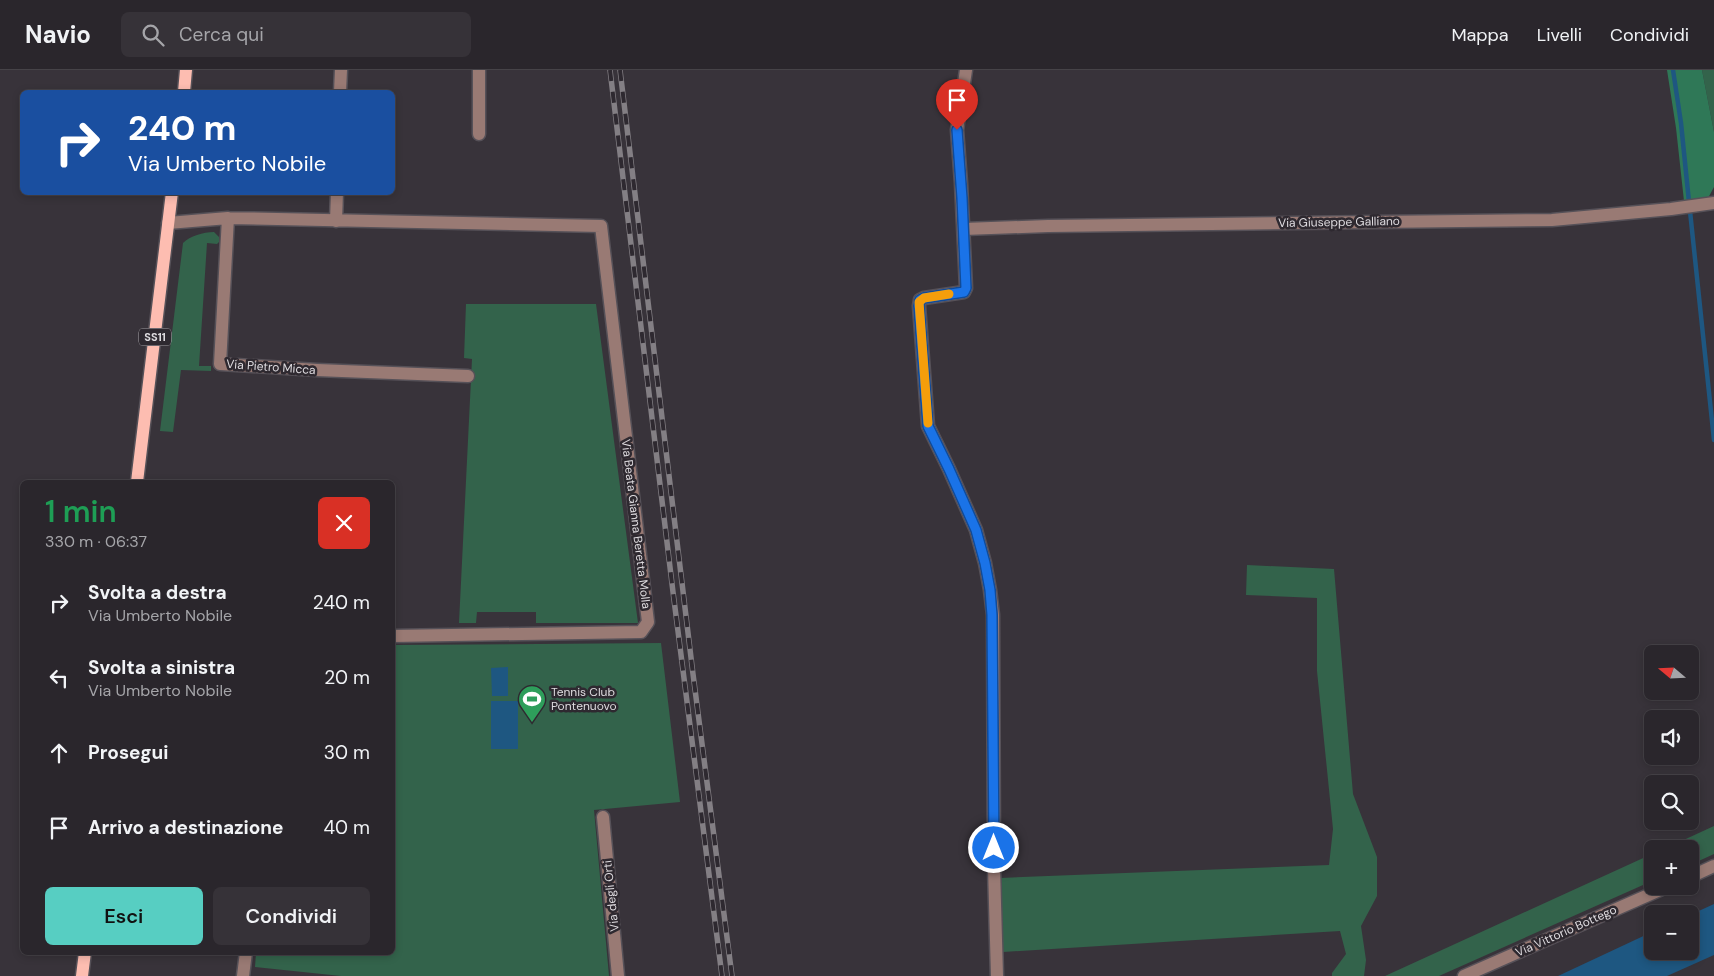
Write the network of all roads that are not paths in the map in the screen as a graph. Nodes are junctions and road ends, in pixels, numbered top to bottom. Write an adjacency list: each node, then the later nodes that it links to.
1 (186, 70): 5 (main road)
2 (341, 70): 6 (street)
3 (479, 70): 7 (street)
4 (966, 70): 14 (street)
5 (184, 90)
6 (340, 90)
7 (479, 134)
8 (172, 195): 13 (main road, SS11)
9 (337, 195): 12 (street)
10 (1714, 203): 14 (street, Via Giuseppe Galliano)
11 (228, 218): 12 (street); 13 (street); 15 (street, Via Pietro Micca)
12 (336, 221): 17 (street, Via Beata Gianna Beretta Molla)
13 (168, 223): 16 (main road, SS11)
14 (964, 230): 28 (street)
15 (468, 376)
16 (138, 480)
17 (395, 636)
18 (603, 817): 27 (street, Via degli Orti)
19 (1714, 866): 20 (street)
20 (1699, 873)
21 (1648, 895): 29 (street, Via Vittorio Bottego)
22 (85, 955): 24 (main road)
23 (246, 955): 25 (street)
24 (82, 976)
25 (243, 976): 26 (street)
26 (248, 976)
27 (618, 976)
28 (997, 976)
29 (1464, 976)

